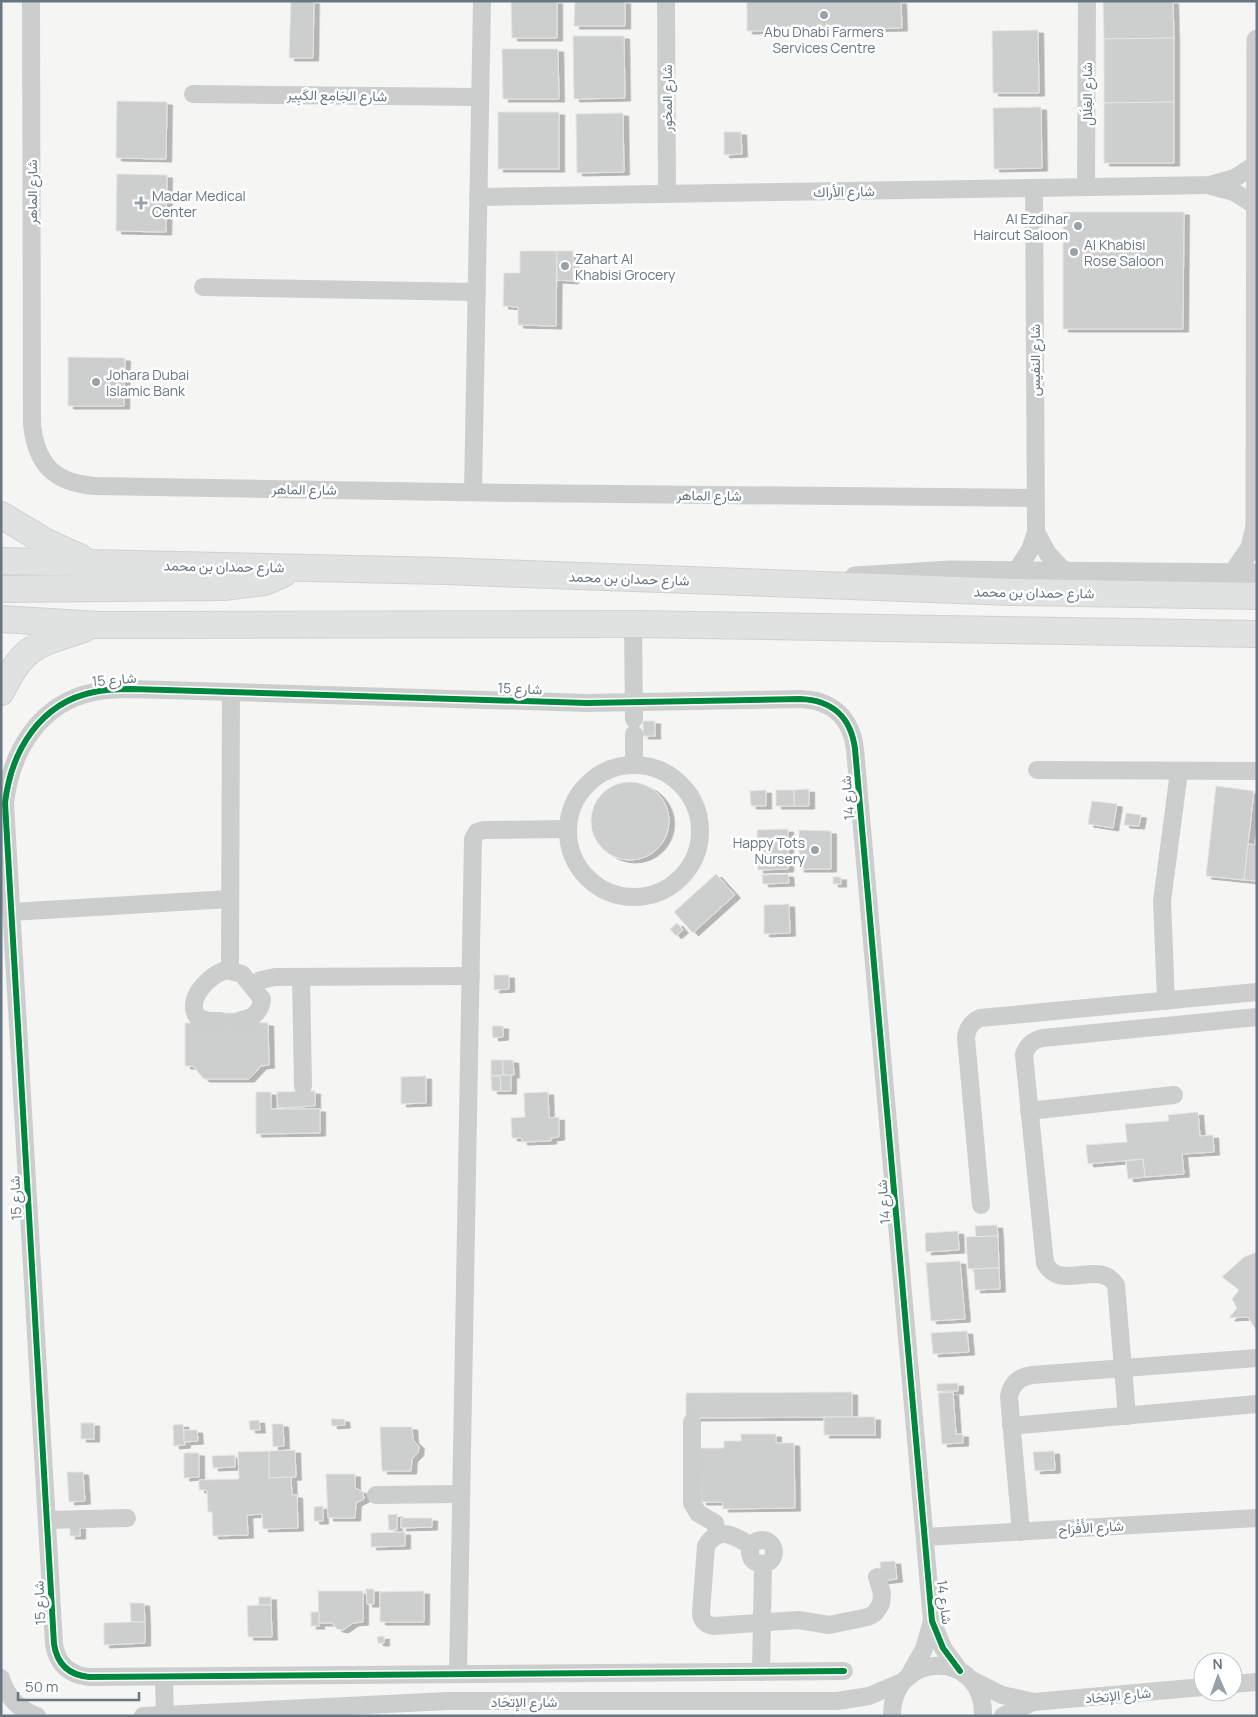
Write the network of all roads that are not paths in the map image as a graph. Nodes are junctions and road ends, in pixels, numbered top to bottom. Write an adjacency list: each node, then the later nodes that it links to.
1 (31, 1): 17 (street, شارع الماهر)
2 (482, 1): 7 (street)
3 (666, 1): 12 (street, شارع المخور)
4 (1087, 1): 10 (street, شارع الغِلَال)
5 (1257, 40): 8 (street)
6 (193, 94): 7 (street, شارع الجَامِع الكَبِير)
7 (480, 97): 13 (street)
8 (1256, 164): 9 (street, شارع الأراك); 14 (street)
9 (1210, 186): 10 (street, شارع الأراك); 14 (street, شارع الأراك)
10 (1086, 187): 11 (street, شارع الأراك)
11 (1034, 188): 12 (street, شارع الأراك); 18 (street, شارع النفيس)
12 (667, 194): 13 (street, شارع الأراك)
13 (478, 197): 16 (street)
14 (1255, 205): 26 (street)
15 (203, 287): 16 (street)
16 (476, 292): 17 (street)
17 (472, 492): 18 (street, شارع الماهر)
18 (1034, 498): 20 (street, شارع النفيس)
19 (1, 515): 22 (main road)
20 (1036, 532): 24 (street, شارع النفيس); 25 (street, شارع النفيس)
21 (1, 561): 22 (main road, شارع حمدان بن محمد)
22 (93, 563): 23 (main road, شارع حمدان بن محمد)
23 (295, 568): 28 (main road, شارع حمدان بن محمد); 29 (main road)
24 (1016, 571): 25 (street); 28 (street)
25 (1065, 572): 26 (street)
26 (1233, 574): 27 (street)
27 (1257, 574)
28 (795, 585): 30 (main road, شارع حمدان بن محمد)
29 (1, 589)
30 (1257, 596)
31 (1, 620): 33 (main road)
32 (633, 624): 33 (main road); 34 (main road); 37 (street)
33 (99, 625): 35 (main road)
34 (1257, 634)
35 (1, 692)
36 (230, 692): 37 (street, شارع 15); 44 (street); 45 (street, شارع 15)
37 (634, 718): 38 (street, شارع 15); 39 (street)
38 (849, 724): 72 (street, شارع 14)
39 (634, 765): 43 (street); 43 (street)
40 (1037, 770): 42 (street)
41 (1257, 771): 42 (street)
42 (1179, 772): 51 (street)
43 (567, 829): 47 (street)
44 (230, 899): 45 (street); 46 (street)
45 (11, 912): 69 (street, شارع 15)
46 (230, 970): 49 (street); 54 (street)
47 (471, 976): 48 (street); 65 (street)
48 (301, 977): 49 (street); 55 (street)
49 (253, 985): 53 (street)
50 (1257, 992): 51 (street)
51 (1166, 1001): 58 (street)
52 (1257, 1017): 57 (street)
53 (240, 1020)
54 (220, 1021)
55 (303, 1086)
56 (1174, 1095): 57 (street)
57 (1029, 1111): 60 (street)
58 (980, 1206)
59 (1257, 1358): 60 (street)
60 (1122, 1368): 62 (street); 64 (street)
61 (1257, 1404): 62 (street)
62 (1127, 1416): 64 (street)
63 (692, 1422): 71 (street)
64 (1011, 1426): 70 (street)
65 (461, 1494): 66 (street); 78 (street)
66 (376, 1495)
67 (127, 1518): 69 (street)
68 (1257, 1518): 70 (street, شارع الأَفْرَاح)
69 (47, 1520): 80 (street, شارع 15)
70 (1022, 1532): 72 (street, شارع الأَفْرَاح)
71 (718, 1534): 75 (street); 75 (street)
72 (926, 1537): 74 (street, شارع 14)
73 (877, 1577): 75 (street)
74 (932, 1621): 79 (street, شارع 14); 82 (street, شارع 14)
75 (762, 1622): 77 (street)
76 (844, 1671): 77 (street)
77 (761, 1672): 78 (street)
78 (458, 1674): 80 (street)
79 (966, 1676): 82 (street, شارع الإتحَاد); 86 (street, شارع الإتحَاد); 91 (street, شارع 14)
80 (164, 1677): 87 (street)
81 (1, 1678): 88 (street)
82 (906, 1678): 87 (street, شارع الإتحَاد); 90 (street, شارع 14)
83 (1257, 1682): 84 (street)
84 (1243, 1683)
85 (1193, 1688): 86 (street, شارع الإتحَاد)
86 (1034, 1702): 92 (street, شارع الإتحَاد)
87 (165, 1715): 89 (street, شارع الإتحَاد)
88 (36, 1716)
89 (143, 1716)
90 (892, 1716)
91 (983, 1716)
92 (1003, 1716)

